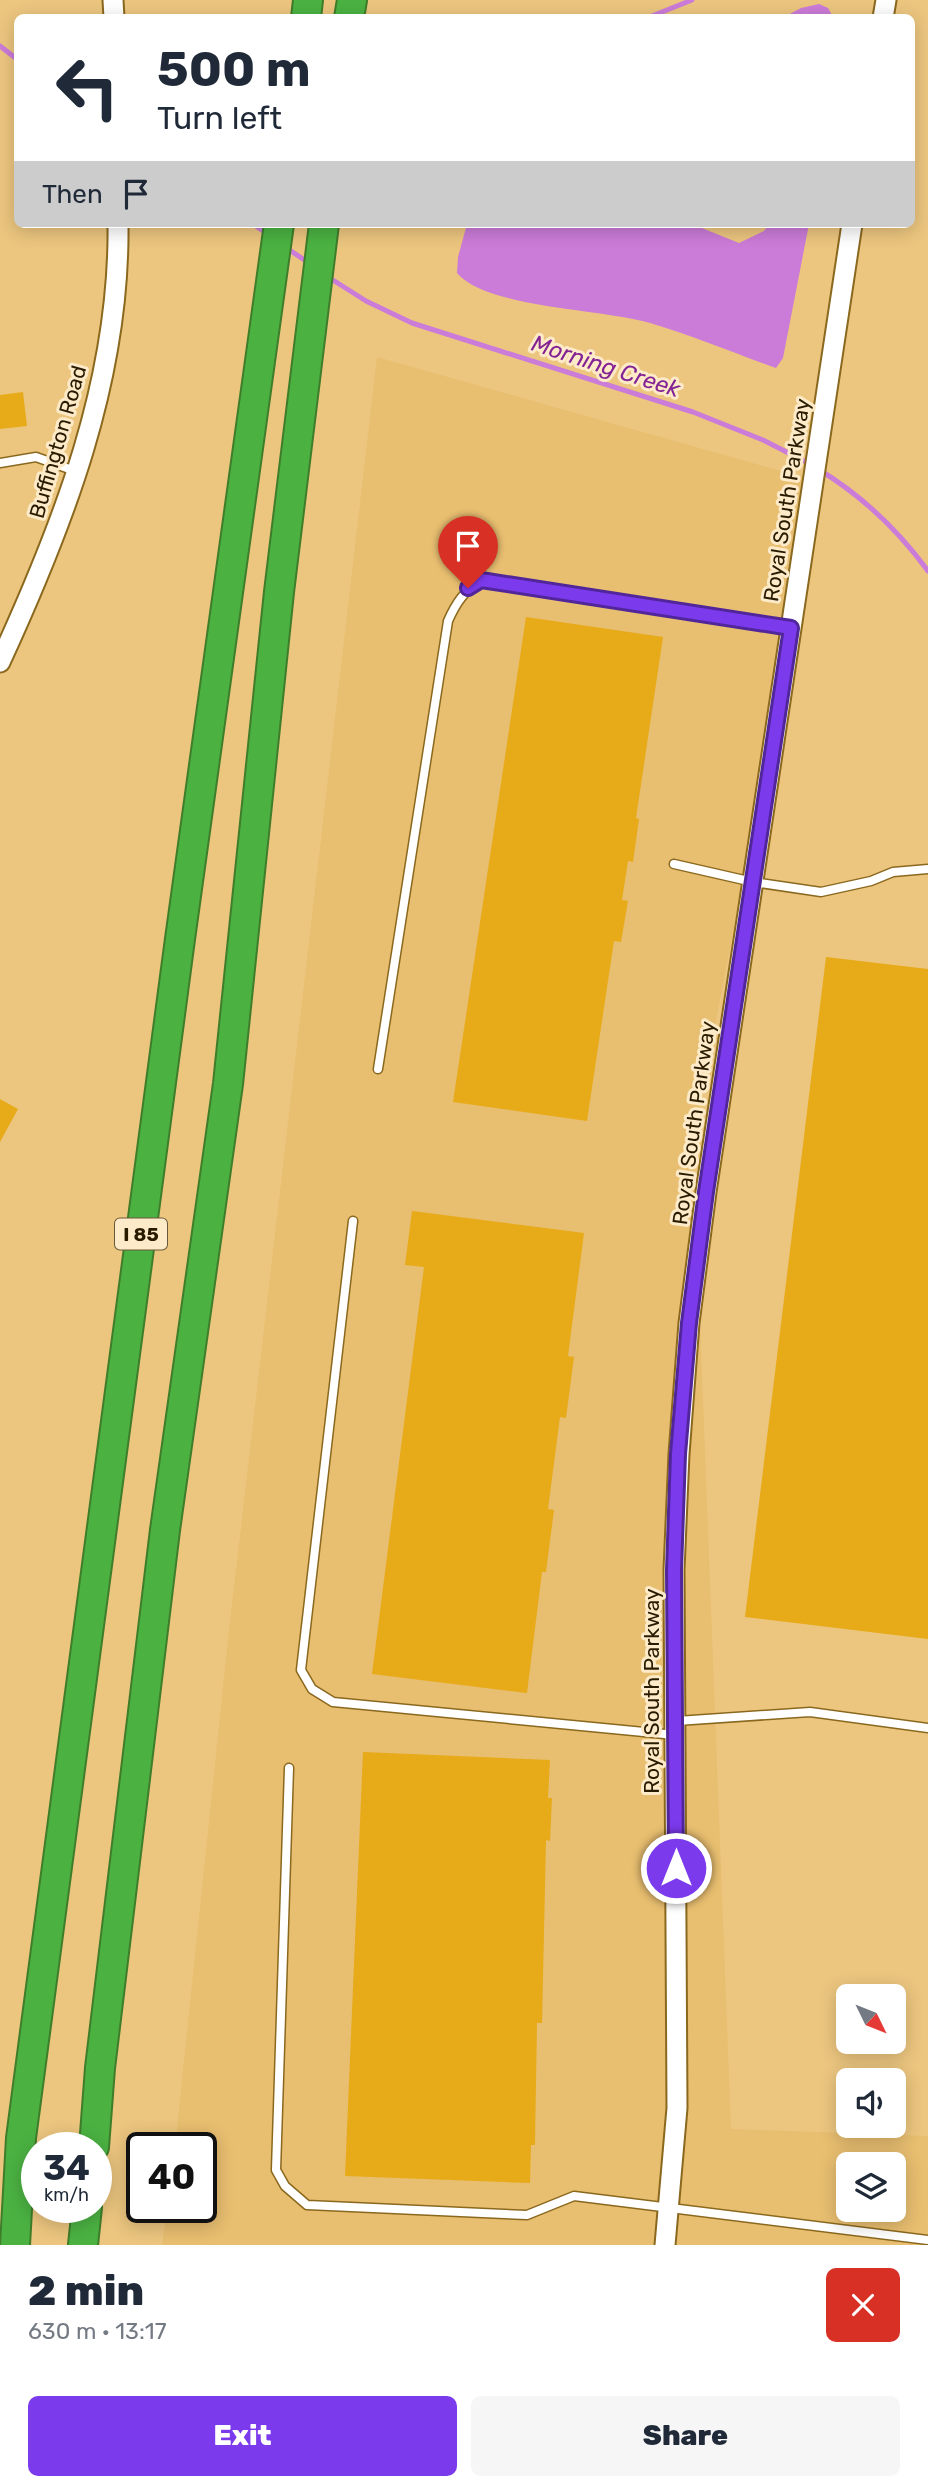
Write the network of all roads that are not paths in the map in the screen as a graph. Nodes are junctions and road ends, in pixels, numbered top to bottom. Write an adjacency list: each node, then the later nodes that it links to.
1 (118, 228): 6 (street, Buffington Road)
2 (278, 228): 21 (highway, I 85)
3 (324, 228): 17 (highway)
4 (851, 228): 7 (street, Royal South Parkway)
5 (0, 463): 6 (lane)
6 (78, 472): 8 (street, Buffington Road)
7 (791, 628): 11 (street, Royal South Parkway); 12 (lane)
8 (0, 662)
9 (674, 864): 11 (lane)
10 (928, 869): 11 (lane)
11 (752, 882): 14 (street, Royal South Parkway)
12 (377, 1069)
13 (352, 1221): 14 (lane)
14 (675, 1728): 15 (lane); 18 (street, Royal South Parkway)
15 (928, 1728)
16 (289, 1768): 18 (lane)
17 (95, 2132)
18 (671, 2207): 20 (lane); 23 (street, Royal South Parkway)
19 (86, 2223): 22 (highway)
20 (928, 2240)
21 (15, 2245)
22 (83, 2245)
23 (665, 2245)

